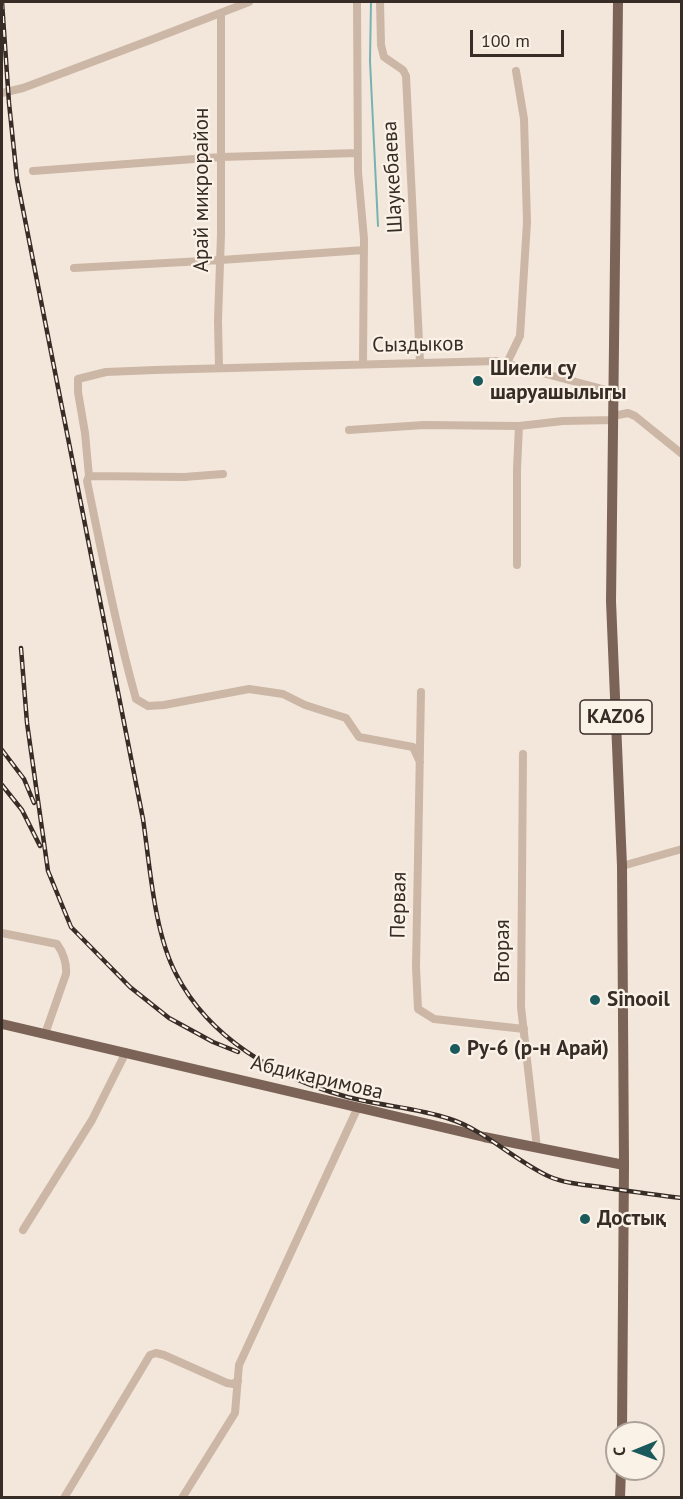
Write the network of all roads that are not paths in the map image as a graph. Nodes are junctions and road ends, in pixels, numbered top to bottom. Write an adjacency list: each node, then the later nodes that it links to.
1 (249, 2): 5 (street)
2 (357, 2): 8 (street)
3 (380, 2): 14 (street, Шаукебаева)
4 (618, 2): 18 (main road, KАZ06)
5 (221, 13): 7 (street); 9 (street, Арай микрорайон)
6 (516, 72): 16 (street)
7 (2, 93)
8 (358, 153): 9 (street); 11 (street)
9 (221, 157): 10 (street); 12 (street, Арай микрорайон)
10 (33, 171)
11 (364, 249): 12 (street); 15 (street)
12 (220, 260): 13 (street); 17 (street, Арай микрорайон)
13 (74, 268)
14 (420, 362): 15 (street, Сыздыков); 16 (street, Сыздыков)
15 (363, 363): 17 (street, Сыздыков)
16 (507, 363): 18 (street, Сыздыков)
17 (219, 368): 24 (street, Сыздыков)
18 (614, 392): 19 (main road, KАZ06)
19 (614, 418): 20 (street); 22 (street); 30 (main road, KАZ06)
20 (519, 426): 21 (street); 25 (street)
21 (349, 430)
22 (681, 454)
23 (223, 474): 24 (street)
24 (89, 476): 28 (street)
25 (518, 565)
26 (422, 692): 28 (street, Первая)
27 (523, 754): 33 (street, Вторая)
28 (420, 762): 33 (street, Первая)
29 (681, 849): 30 (street)
30 (622, 866): 38 (main road, KАZ06)
31 (2, 933): 34 (street)
32 (2, 1024): 34 (main road, Абдикаримова)
33 (524, 1029): 37 (street, Вторая)
34 (45, 1034): 35 (main road, Абдикаримова)
35 (126, 1052): 36 (main road, Абдикаримова); 39 (street)
36 (358, 1107): 37 (main road, Абдикаримова); 40 (street)
37 (537, 1148): 38 (main road, Абдикаримова)
38 (624, 1165): 41 (main road, KАZ06)
39 (23, 1230)
40 (238, 1381): 43 (street); 44 (street)
41 (622, 1421)
42 (621, 1481): 45 (main road)
43 (64, 1497)
44 (182, 1497)
45 (621, 1497)

